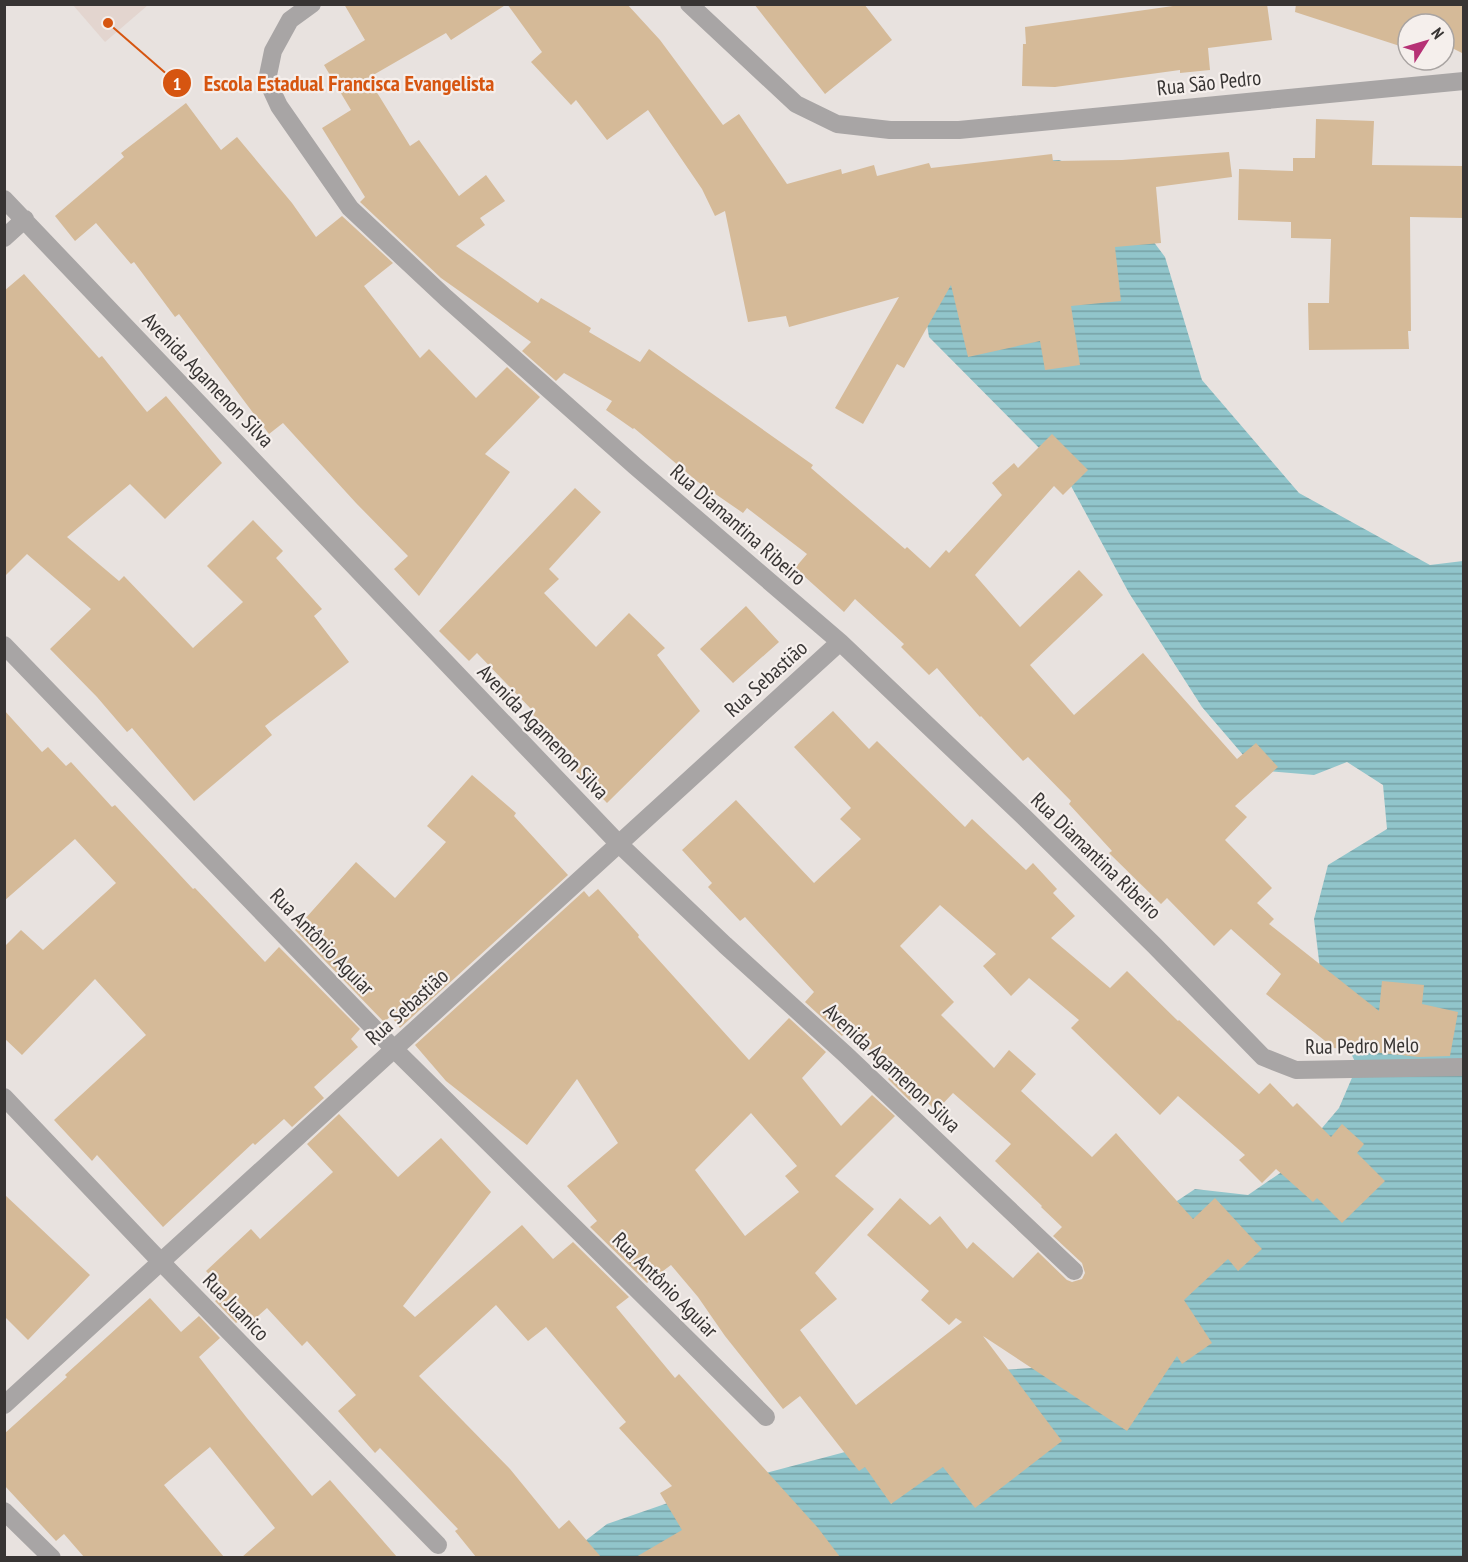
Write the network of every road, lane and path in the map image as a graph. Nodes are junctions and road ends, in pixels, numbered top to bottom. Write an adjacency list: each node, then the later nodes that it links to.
1 (312, 4): 7 (street, Rua Diamantina Ribeiro)
2 (689, 4): 3 (street, Rua São Pedro)
3 (1464, 81)
4 (4, 199): 5 (street, Avenida Agamenon Silva)
5 (25, 219): 6 (street); 9 (street, Avenida Agamenon Silva)
6 (4, 238)
7 (840, 642): 9 (street, Rua Sebastião); 11 (street, Rua Diamantina Ribeiro)
8 (4, 645): 10 (street, Rua Antônio Aguiar)
9 (619, 844): 10 (street, Rua Sebastião); 15 (street, Avenida Agamenon Silva)
10 (394, 1049): 14 (street, Rua Sebastião); 17 (street, Rua Antônio Aguiar)
11 (1263, 1057): 12 (street, Rua Pedro Melo)
12 (1464, 1067)
13 (4, 1097): 14 (street, Rua Juanico)
14 (161, 1262): 16 (street, Rua Sebastião); 19 (street, Rua Juanico)
15 (1074, 1271)
16 (4, 1405)
17 (766, 1417)
18 (4, 1511): 20 (street)
19 (438, 1545)
20 (52, 1557)

